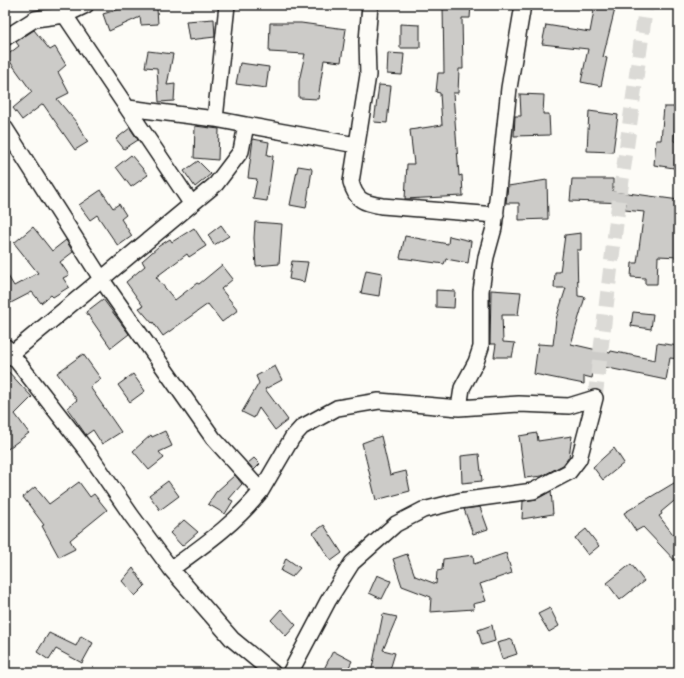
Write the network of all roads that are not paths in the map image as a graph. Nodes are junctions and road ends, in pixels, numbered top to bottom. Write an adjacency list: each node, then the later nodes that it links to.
1 (86, 5): 5 (street)
2 (227, 5): 8 (street)
3 (370, 5): 11 (street)
4 (523, 5): 13 (street)
5 (61, 10): 6 (street); 7 (street)
6 (5, 38)
7 (128, 108): 8 (street); 12 (street)
8 (215, 119): 9 (street)
9 (246, 125): 11 (street); 12 (street)
10 (5, 128): 14 (street)
11 (356, 145): 13 (street)
12 (191, 204): 14 (street)
13 (496, 215): 16 (street)
14 (102, 280): 15 (street); 17 (street)
15 (7, 353): 18 (street)
16 (459, 408): 17 (street); 20 (street)
17 (261, 491): 18 (street)
18 (171, 570): 19 (street)
19 (273, 673)
20 (290, 673)

